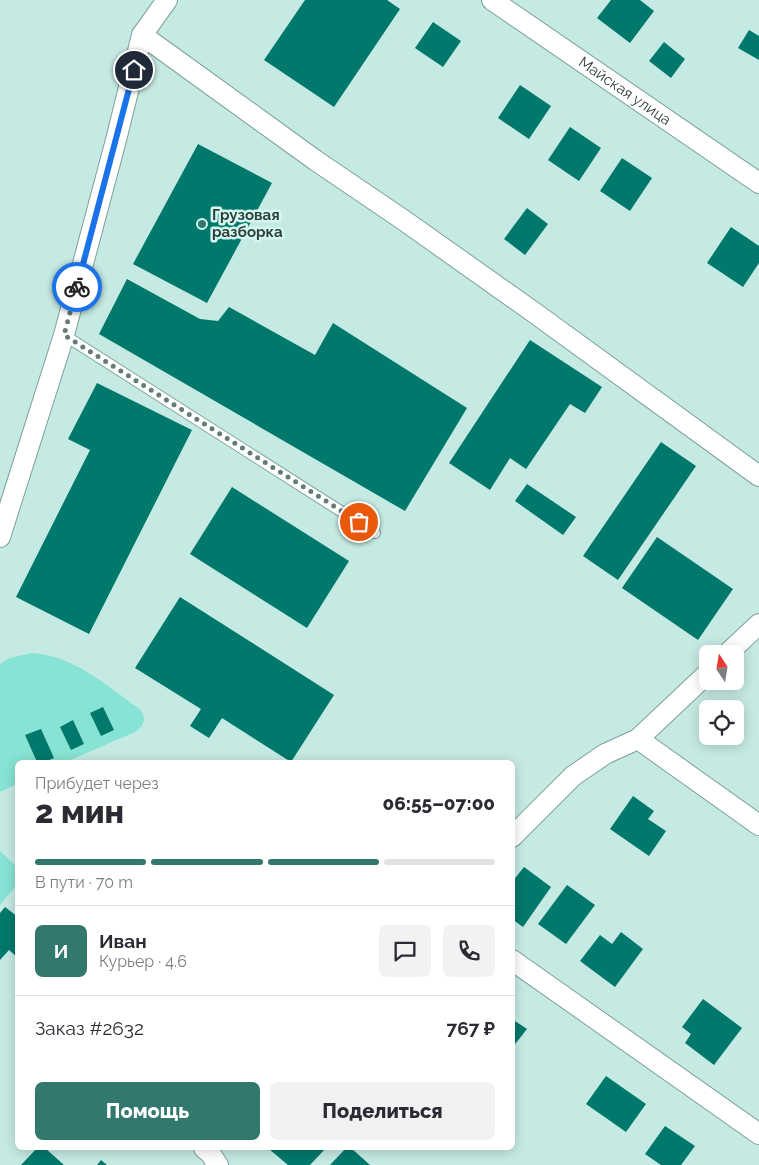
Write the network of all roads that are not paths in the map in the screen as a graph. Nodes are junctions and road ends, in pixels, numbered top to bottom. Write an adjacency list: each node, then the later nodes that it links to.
1 (167, 0): 3 (street)
2 (492, 0): 4 (street, Майская улица)
3 (142, 35): 5 (street); 6 (street)
4 (759, 183)
5 (64, 335): 7 (lane); 8 (street)
6 (759, 476)
7 (375, 533)
8 (0, 538)
9 (759, 624): 10 (street)
10 (737, 645)
11 (699, 682): 12 (street)
12 (638, 740): 13 (street); 14 (street)
13 (759, 825)
14 (515, 834)
15 (515, 962): 16 (street)
16 (759, 1134)

